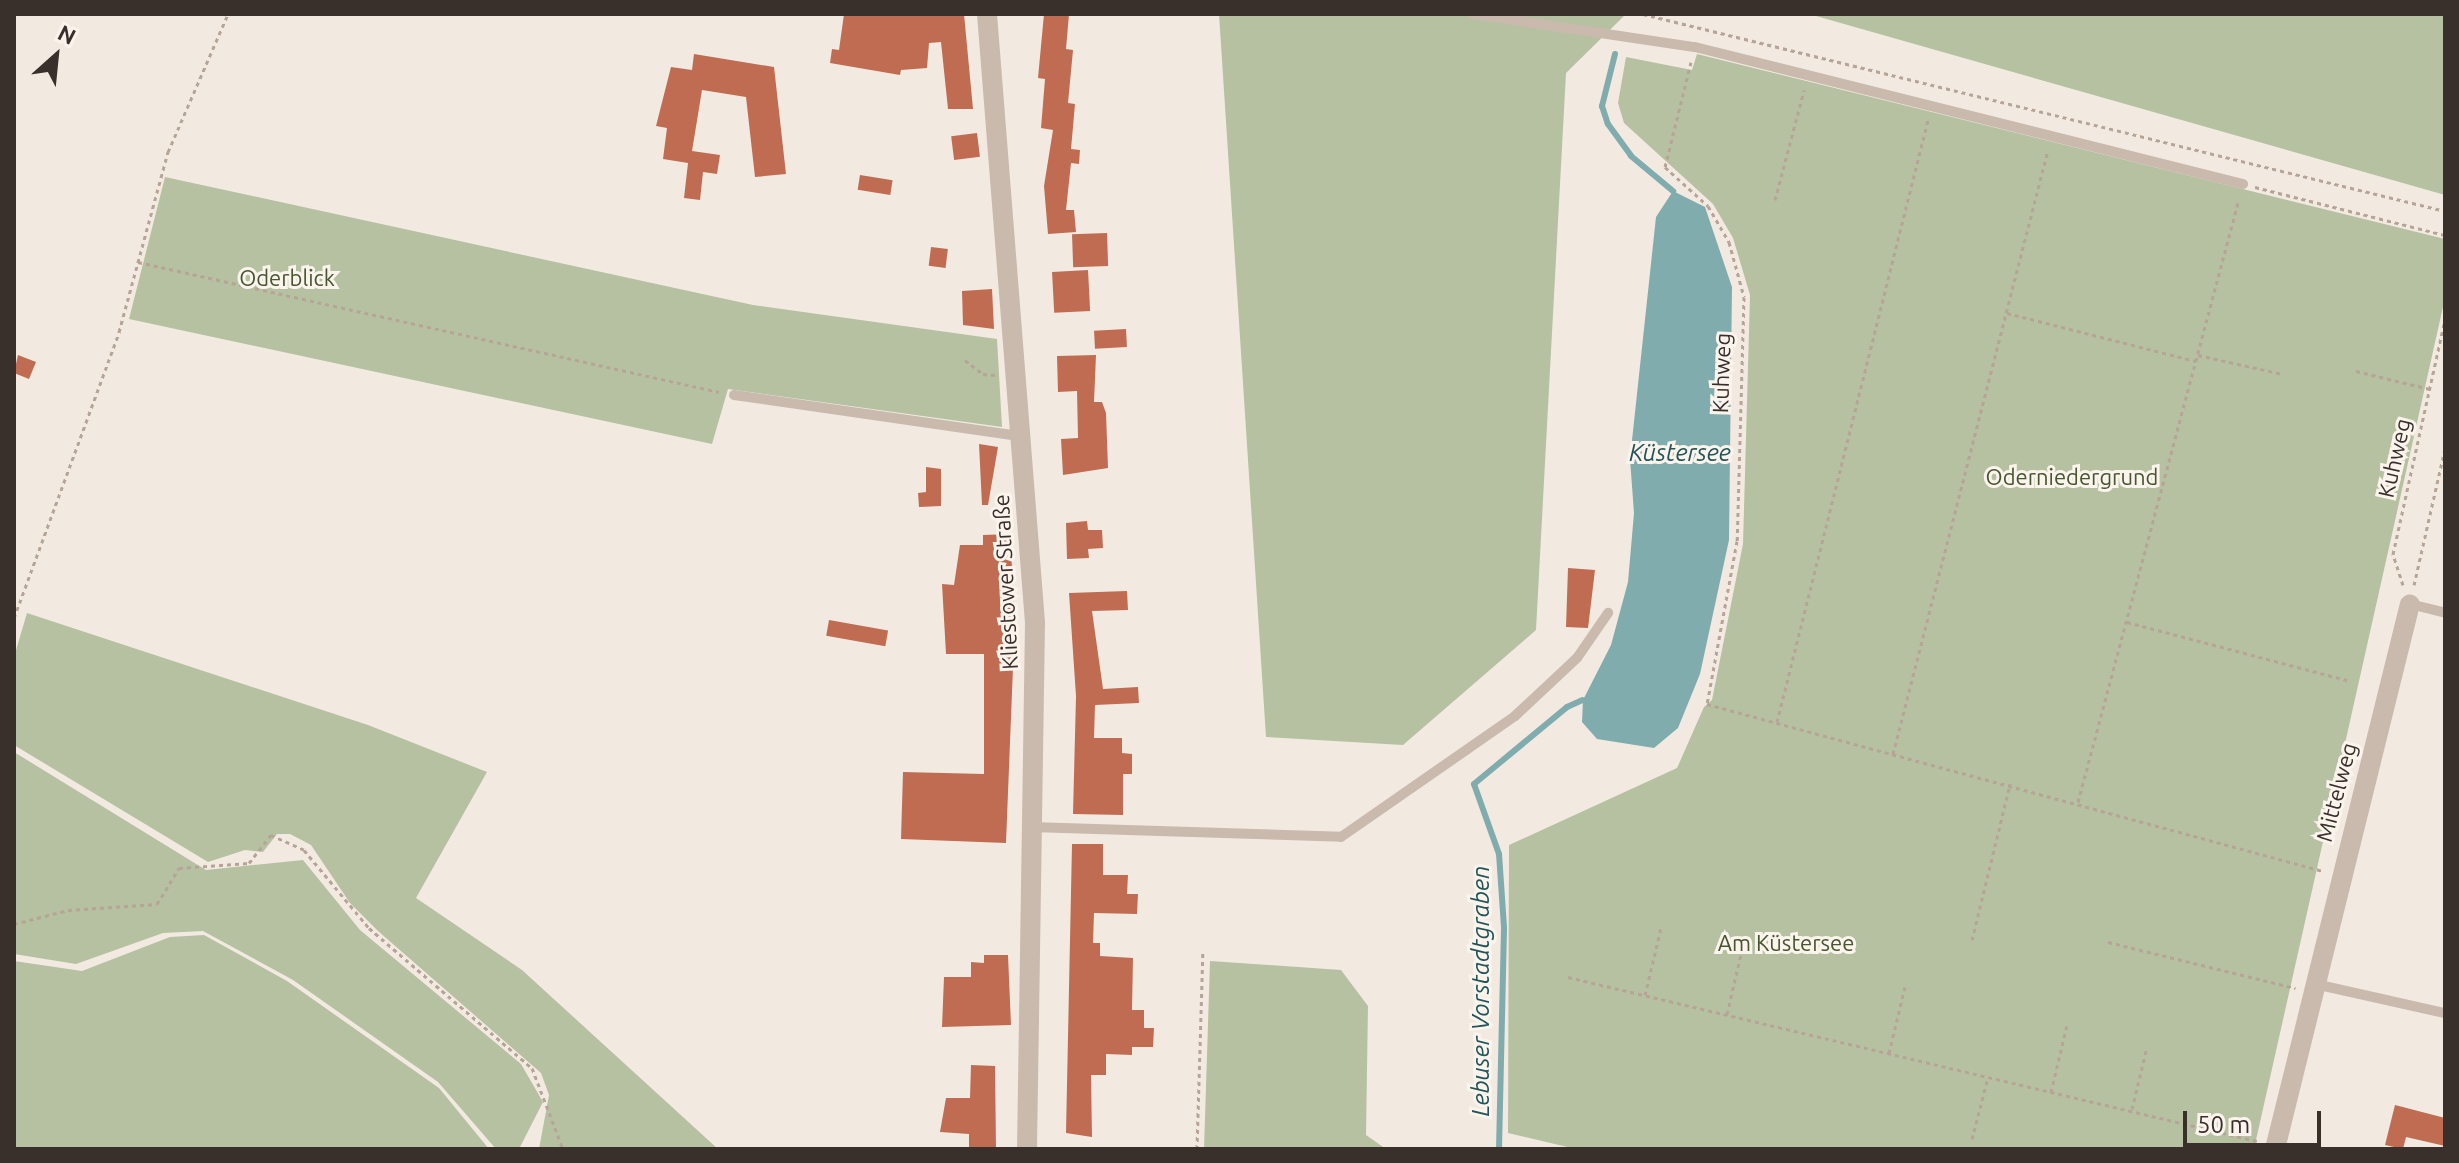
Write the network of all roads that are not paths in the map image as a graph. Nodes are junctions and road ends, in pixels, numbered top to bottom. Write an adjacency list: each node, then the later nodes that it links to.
1 (987, 14): 5 (street, Kliestower Straße)
2 (1473, 14): 3 (lane)
3 (2243, 184)
4 (734, 395): 5 (lane)
5 (1020, 436): 9 (street, Kliestower Straße)
6 (2410, 604): 8 (lane); 10 (street, Mittelweg)
7 (1608, 613): 9 (lane)
8 (2445, 613)
9 (1031, 827): 13 (street, Kliestower Straße)
10 (2314, 988): 11 (lane); 12 (street, Mittelweg)
11 (2445, 1013)
12 (2276, 1147)
13 (1027, 1149)

